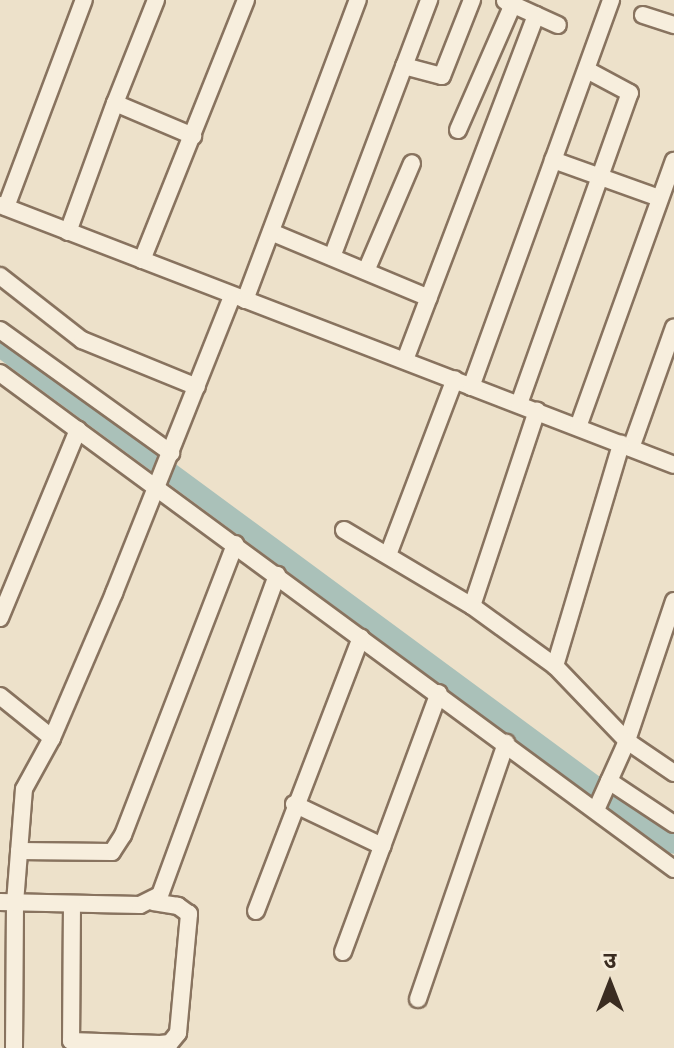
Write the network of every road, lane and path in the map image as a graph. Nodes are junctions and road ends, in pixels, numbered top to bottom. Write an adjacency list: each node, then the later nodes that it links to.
1 (84, 0): 23 (street)
2 (156, 0): 15 (street)
3 (246, 0): 17 (street)
4 (358, 0): 25 (street)
5 (429, 0): 13 (street)
6 (472, 0): 13 (street)
7 (611, 0): 14 (street)
8 (514, 3): 9 (street); 16 (street)
9 (536, 15): 11 (street); 31 (street)
10 (643, 15): 12 (street)
11 (558, 25)
12 (674, 25)
13 (404, 66): 26 (street)
14 (587, 70): 18 (street); 21 (street)
15 (115, 103): 17 (street); 24 (street)
16 (458, 130)
17 (193, 136): 27 (street)
18 (553, 160): 21 (street); 38 (street)
19 (674, 161): 22 (street)
20 (412, 163): 28 (street)
21 (603, 177): 22 (street); 39 (street)
22 (659, 198): 41 (street)
23 (3, 206): 24 (street)
24 (68, 232): 27 (street)
25 (271, 232): 26 (street); 30 (street)
26 (332, 257): 28 (street)
27 (142, 260): 30 (street)
28 (366, 271): 31 (street)
29 (0, 276): 37 (street)
30 (238, 298): 34 (street); 37 (street)
31 (429, 298): 34 (street)
32 (674, 327): 43 (street)
33 (0, 330): 44 (street)
34 (405, 360): 36 (street)
35 (0, 373): 42 (street)
36 (455, 379): 38 (street); 49 (street)
37 (197, 387): 44 (street)
38 (471, 387): 39 (street)
39 (519, 404): 40 (street)
40 (537, 411): 41 (street); 52 (street)
41 (578, 427): 43 (street)
42 (78, 430): 46 (street); 53 (street)
43 (626, 446): 45 (street); 55 (street)
44 (169, 458): 46 (street)
45 (674, 465)
46 (157, 484): 48 (street); 58 (street)
47 (344, 530): 49 (street)
48 (235, 544): 50 (street); 67 (street)
49 (388, 555): 52 (street)
50 (277, 575): 54 (street); 70 (street)
51 (674, 601): 59 (street)
52 (472, 606): 55 (street)
53 (0, 618)
54 (361, 637): 56 (street); 63 (street)
55 (555, 666): 59 (street)
56 (439, 693): 60 (street); 66 (street)
57 (0, 696): 58 (street)
58 (52, 738): 67 (street)
59 (627, 741): 61 (street); 62 (street)
60 (506, 743): 64 (street); 74 (street)
61 (674, 773)
62 (609, 781): 64 (street); 65 (street)
63 (294, 804): 66 (street); 72 (street)
64 (596, 810): 68 (street)
65 (674, 824)
66 (382, 846): 73 (street)
67 (19, 851): 69 (street)
68 (674, 869)
69 (8, 902): 71 (street); 75 (street)
70 (153, 902): 71 (street); 71 (street)
71 (72, 904)
72 (256, 911)
73 (343, 952)
74 (418, 999)
75 (14, 1048)

